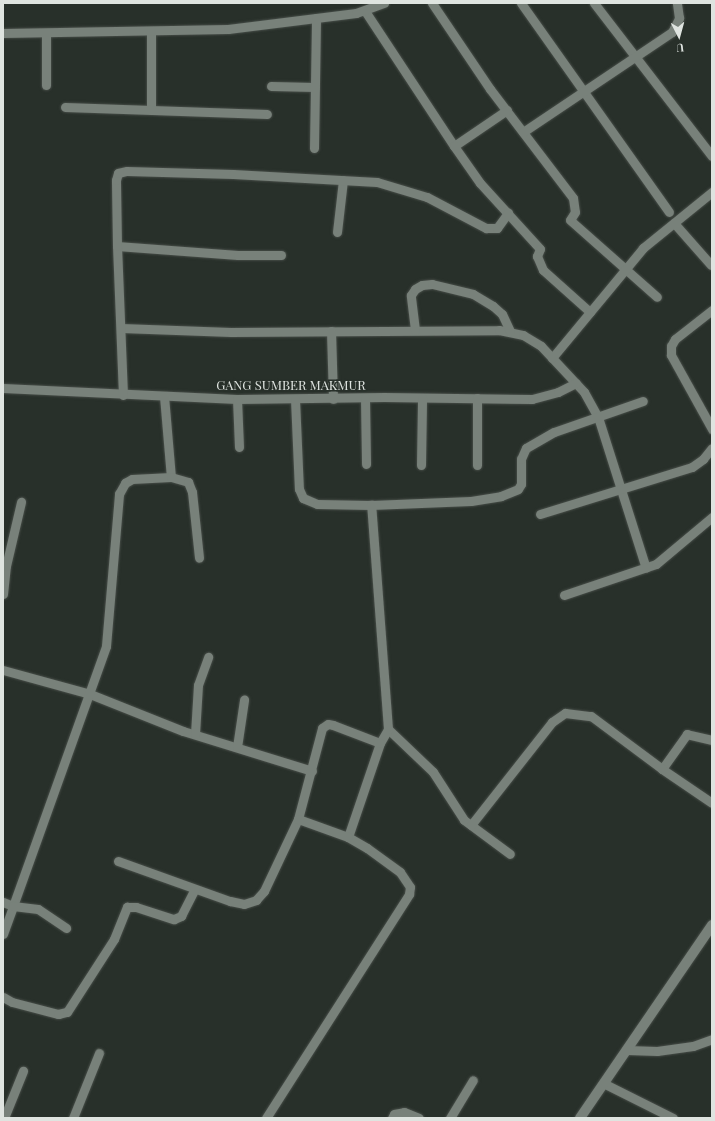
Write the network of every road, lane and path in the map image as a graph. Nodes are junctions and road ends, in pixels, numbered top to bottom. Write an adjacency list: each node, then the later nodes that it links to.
1 (384, 3): 6 (street)
2 (432, 3): 18 (street)
3 (521, 3): 15 (street)
4 (594, 3): 11 (street)
5 (677, 3): 11 (street)
6 (365, 11): 7 (street); 21 (street)
7 (316, 18): 8 (street); 14 (street)
8 (150, 31): 10 (street); 17 (street)
9 (3, 33): 10 (street)
10 (46, 33): 12 (street)
11 (635, 56): 15 (street); 23 (street)
12 (46, 85)
13 (271, 86): 14 (street)
14 (315, 87): 22 (street)
15 (584, 92): 20 (street); 26 (street)
16 (65, 107): 17 (street)
17 (151, 110): 19 (street)
18 (507, 110): 20 (street); 21 (street)
19 (267, 114)
20 (523, 132): 33 (street)
21 (454, 146): 27 (street)
22 (314, 148)
23 (712, 156)
24 (343, 180): 27 (street); 29 (street); 30 (street)
25 (712, 192): 28 (street)
26 (669, 212)
27 (508, 213): 36 (street)
28 (674, 223): 32 (street); 33 (street)
29 (337, 232)
30 (117, 246): 31 (street); 37 (street)
31 (281, 255)
32 (711, 265)
33 (626, 269): 34 (street); 36 (street)
34 (657, 297)
35 (712, 310): 54 (street)
36 (590, 312): 41 (street)
37 (121, 328): 39 (street); 44 (street)
38 (415, 330): 39 (street); 40 (street); 40 (street)
39 (331, 331): 51 (street)
40 (510, 331): 41 (street)
41 (552, 358): 42 (street)
42 (576, 383): 48 (street, GANG SUMBER MAKMUR); 53 (street)
43 (3, 388): 44 (street, GANG SUMBER MAKMUR)
44 (123, 395): 45 (street, GANG SUMBER MAKMUR)
45 (164, 396): 49 (street, GANG SUMBER MAKMUR); 60 (street)
46 (365, 398): 47 (street, GANG SUMBER MAKMUR); 51 (street, GANG SUMBER MAKMUR); 57 (street)
47 (422, 398): 48 (street, GANG SUMBER MAKMUR); 58 (street)
48 (477, 398): 59 (street)
49 (237, 399): 50 (street, GANG SUMBER MAKMUR); 55 (street)
50 (294, 399): 51 (street, GANG SUMBER MAKMUR); 63 (street)
51 (333, 399)
52 (643, 401): 53 (street)
53 (598, 417): 61 (street); 63 (street)
54 (712, 429)
55 (239, 447)
56 (712, 448): 61 (street)
57 (366, 464)
58 (421, 465)
59 (477, 465)
60 (171, 477): 66 (street); 73 (street)
61 (619, 488): 64 (street); 68 (street)
62 (21, 502): 67 (street)
63 (371, 505): 75 (street)
64 (540, 514)
65 (712, 517): 68 (street)
66 (198, 558)
67 (5, 566): 69 (street)
68 (646, 568): 70 (street)
69 (3, 594)
70 (564, 595)
71 (208, 657): 76 (street)
72 (3, 670): 73 (street)
73 (90, 694): 76 (street); 90 (street)
74 (244, 700): 79 (street)
75 (388, 729): 78 (street); 84 (street)
76 (195, 734): 79 (street)
77 (712, 740): 80 (street)
78 (380, 742): 81 (street); 85 (street)
79 (237, 747): 81 (street)
80 (662, 769): 82 (street); 84 (street)
81 (312, 771): 83 (street)
82 (712, 803)
83 (298, 819): 85 (street); 88 (street)
84 (471, 825): 86 (street)
85 (348, 837): 103 (street)
86 (510, 854)
87 (118, 861): 88 (street)
88 (196, 889): 94 (street)
89 (3, 902): 90 (street)
90 (13, 906): 92 (street); 93 (street)
91 (712, 925): 96 (street)
92 (66, 928)
93 (3, 934)
94 (3, 997)
95 (712, 1039): 96 (street)
96 (627, 1050): 100 (street)
97 (99, 1052): 102 (street)
98 (23, 1070): 101 (street)
99 (473, 1080): 106 (street)
100 (605, 1084): 107 (street); 108 (street)
101 (4, 1118)
102 (73, 1118)
103 (266, 1118)
104 (392, 1118): 105 (street)
105 (419, 1118)
106 (450, 1118)
107 (580, 1118)
108 (673, 1118)

